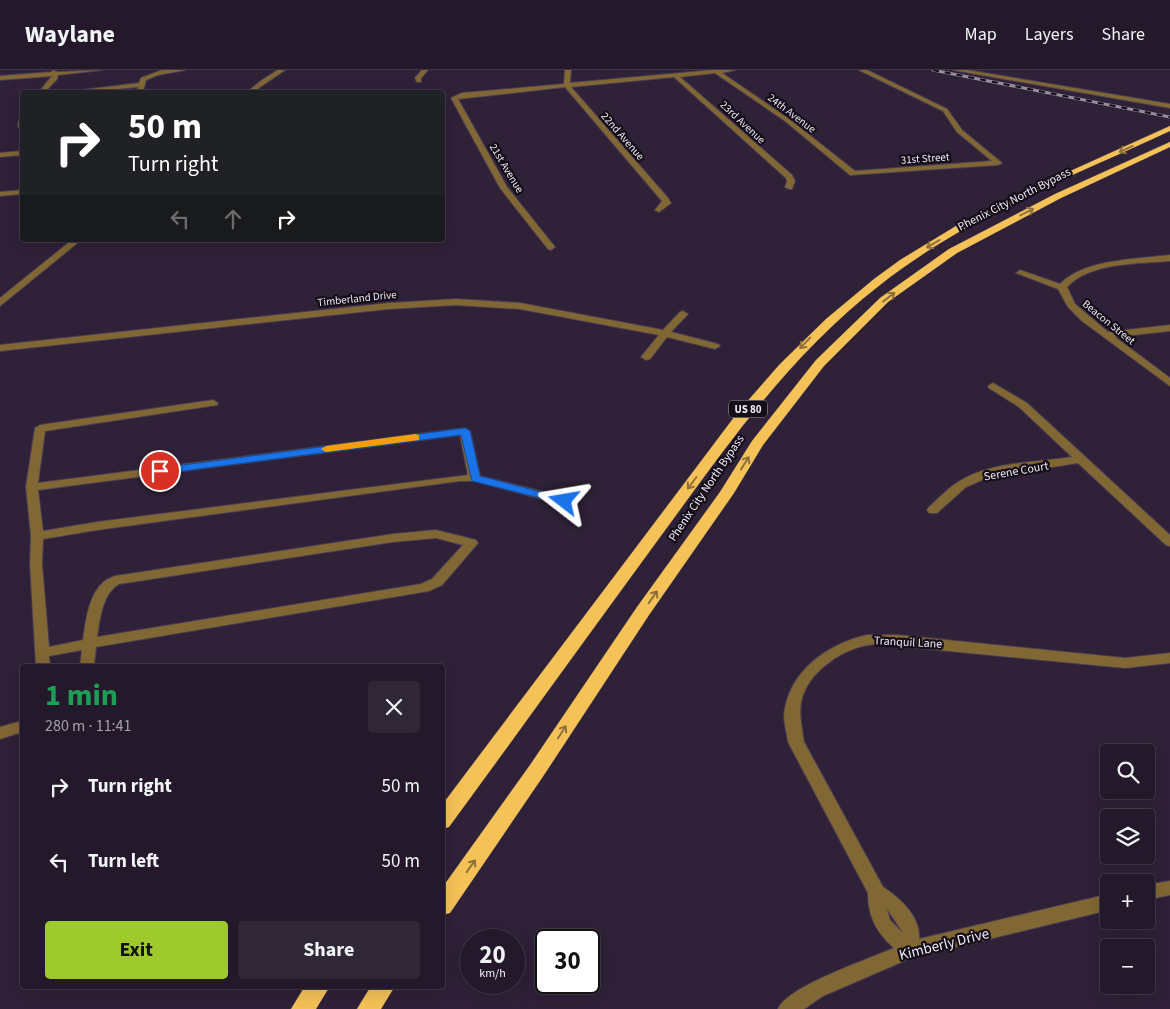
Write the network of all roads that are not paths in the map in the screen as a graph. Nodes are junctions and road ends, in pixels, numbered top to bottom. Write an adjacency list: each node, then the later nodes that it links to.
1 (99, 70): 9 (street)
2 (182, 70): 15 (street)
3 (282, 70): 18 (street)
4 (425, 70): 13 (street)
5 (568, 70): 14 (street)
6 (732, 70): 10 (street)
7 (862, 70): 24 (street, 31st Street)
8 (956, 70): 19 (street)
9 (55, 71): 12 (street); 16 (street)
10 (716, 72): 11 (street); 24 (street, 24th Avenue)
11 (675, 75): 14 (street); 25 (street, 23rd Avenue)
12 (0, 78)
13 (419, 81)
14 (567, 86): 28 (street, 22nd Avenue); 30 (street, 21st Avenue)
15 (140, 89): 17 (street)
16 (44, 90)
17 (85, 90)
18 (253, 90)
19 (1170, 106)
20 (1170, 128): 58 (highway, Phenix City North Bypass / US 80, one-way to 58)
21 (1170, 144): 61 (highway, Phenix City North Bypass / US 80, one-way to 21)
22 (20, 153): 23 (street)
23 (0, 155)
24 (853, 173)
25 (790, 187)
26 (20, 192): 27 (street)
27 (0, 194)
28 (658, 210)
29 (75, 242): 34 (street)
30 (551, 247)
31 (1170, 258): 33 (street)
32 (1020, 273): 33 (street)
33 (1062, 287): 38 (street, Beacon Street)
34 (0, 303)
35 (683, 314): 37 (street)
36 (1170, 328): 38 (street)
37 (665, 333): 39 (street, Timberland Drive); 40 (street, Timberland Drive); 41 (street)
38 (1107, 335): 42 (street, Beacon Street)
39 (715, 346)
40 (0, 348)
41 (646, 357)
42 (1170, 383)
43 (993, 386): 45 (street)
44 (212, 403): 47 (street)
45 (1080, 459): 49 (street, Serene Court); 51 (street)
46 (475, 478): 47 (street); 48 (street); 50 (street)
47 (32, 487): 50 (street)
48 (564, 501)
49 (933, 510)
50 (37, 536): 54 (street)
51 (1170, 542)
52 (89, 643): 52 (street); 54 (street); 55 (street)
53 (1170, 658): 63 (street, Tranquil Lane)
54 (42, 660)
55 (87, 664)
56 (20, 728): 57 (street)
57 (0, 733)
58 (445, 817)
59 (1170, 888): 60 (street)
60 (1155, 891)
61 (445, 902)
62 (1100, 904): 63 (street, Kimberly Drive)
63 (909, 950): 68 (street, Kimberly Drive)
64 (317, 989): 66 (highway)
65 (382, 989): 67 (highway)
66 (302, 1009)
67 (368, 1009)
68 (788, 1009)

